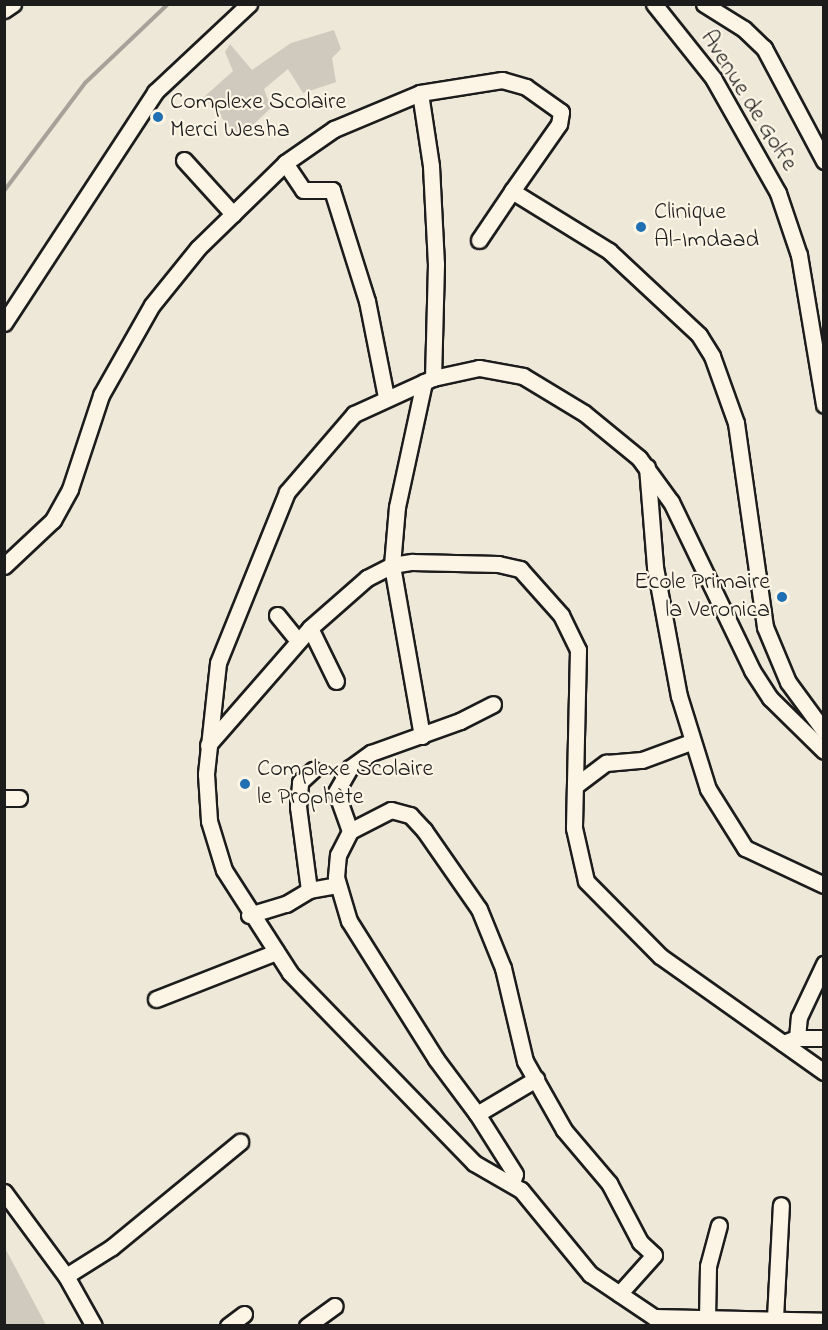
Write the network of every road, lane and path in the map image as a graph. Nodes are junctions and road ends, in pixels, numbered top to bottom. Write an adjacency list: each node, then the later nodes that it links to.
1 (13, 4): 5 (street)
2 (249, 4): 13 (street)
3 (654, 4): 16 (street, Avenue de Golfe)
4 (704, 4): 8 (street)
5 (4, 10)
6 (420, 93): 9 (street); 10 (street); 14 (street)
7 (184, 160): 11 (street)
8 (824, 162)
9 (285, 163): 11 (street); 15 (street)
10 (512, 191): 12 (street); 25 (street)
11 (234, 214): 19 (street)
12 (479, 240)
13 (4, 323)
14 (429, 380): 15 (street); 17 (street); 18 (street)
15 (386, 398): 28 (street)
16 (824, 405)
17 (646, 466): 27 (street); 29 (street)
18 (392, 565): 21 (street); 26 (street); 31 (street)
19 (4, 566)
20 (277, 615): 22 (street)
21 (310, 628): 22 (street); 23 (street)
22 (298, 641): 28 (street)
23 (336, 681)
24 (493, 704): 26 (street)
25 (824, 731)
26 (422, 736): 32 (street)
27 (691, 742): 31 (street); 34 (street)
28 (208, 745): 36 (street)
29 (824, 751)
30 (314, 770): 35 (street)
31 (575, 786): 41 (street)
32 (350, 831): 33 (street); 43 (street)
33 (338, 885): 35 (street); 44 (street)
34 (824, 885)
35 (309, 890): 36 (street)
36 (249, 915): 37 (street)
37 (276, 952): 39 (street); 46 (street)
38 (824, 964): 41 (street)
39 (156, 999)
40 (824, 1038): 41 (street)
41 (790, 1041): 42 (street)
42 (824, 1072)
43 (536, 1079): 44 (street); 51 (street)
44 (477, 1114): 46 (street)
45 (240, 1142): 50 (street)
46 (512, 1183): 51 (street)
47 (4, 1192): 50 (street)
48 (781, 1205): 54 (street)
49 (719, 1225): 55 (street)
50 (66, 1276): 58 (street)
51 (619, 1294): 56 (street)
52 (334, 1306): 60 (street)
53 (243, 1314): 59 (street)
54 (775, 1318): 55 (street); 57 (street)
55 (707, 1319): 56 (street)
56 (653, 1321)
57 (824, 1321)
58 (94, 1326)
59 (228, 1326)
60 (308, 1326)

